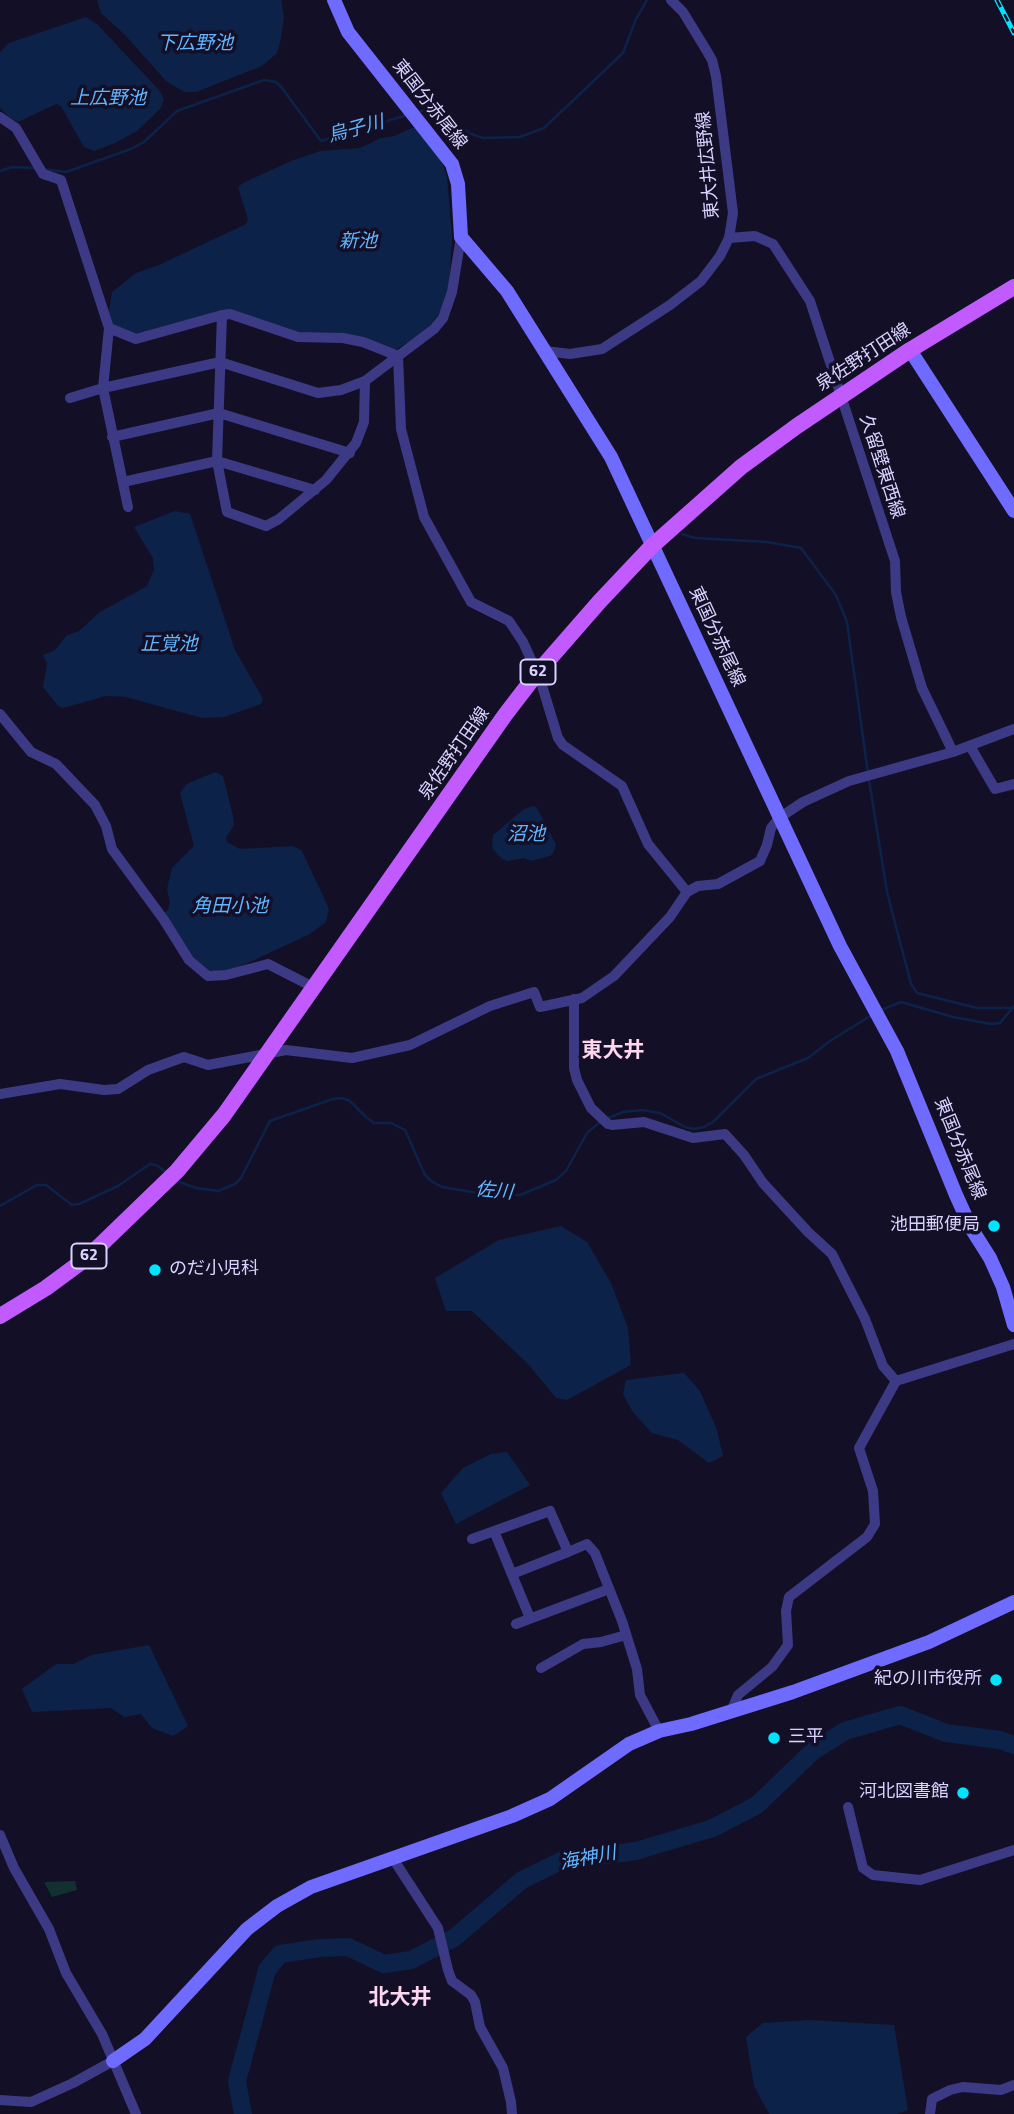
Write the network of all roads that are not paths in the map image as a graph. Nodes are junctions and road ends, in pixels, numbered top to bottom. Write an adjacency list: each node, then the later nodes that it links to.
1 (334, 0): 4 (street, 東国分赤尾線)
2 (671, 0): 5 (street, 東大井広野線)
3 (0, 117): 8 (street)
4 (461, 237): 10 (street, 東国分赤尾線); 11 (street)
5 (729, 238): 10 (street, 東大井広野線); 15 (street, 久留壁東西線)
6 (1014, 287): 9 (main road, 泉佐野打田線 / 62)
7 (222, 314): 8 (street); 11 (street); 12 (street)
8 (109, 328): 14 (street)
9 (910, 350): 15 (main road, 泉佐野打田線 / 62); 24 (street)
10 (545, 352): 25 (street, 東国分赤尾線)
11 (398, 356): 13 (street); 26 (street)
12 (220, 362): 13 (street); 14 (street); 17 (street)
13 (365, 382): 19 (street)
14 (103, 388): 16 (street); 18 (street)
15 (841, 395): 25 (main road, 泉佐野打田線 / 62); 30 (street, 久留壁東西線)
16 (70, 398)
17 (219, 413): 18 (street); 19 (street); 20 (street)
18 (112, 437): 21 (street)
19 (350, 453): 22 (street)
20 (217, 461): 21 (street); 22 (street); 22 (street)
21 (122, 482): 23 (street)
22 (315, 490)
23 (128, 507)
24 (1014, 511)
25 (652, 546): 26 (main road, 泉佐野打田線 / 62); 32 (street, 東国分赤尾線)
26 (538, 672): 33 (street); 34 (main road, 泉佐野打田線 / 62)
27 (0, 714): 34 (street)
28 (1014, 729): 29 (street)
29 (970, 746): 30 (street); 31 (street)
30 (953, 751): 32 (street)
31 (1014, 784)
32 (779, 818): 33 (street); 39 (street, 東国分赤尾線)
33 (687, 892): 35 (street)
34 (315, 988): 36 (main road, 泉佐野打田線 / 62)
35 (573, 999): 36 (street); 41 (street)
36 (266, 1055): 37 (street); 38 (main road, 泉佐野打田線 / 62)
37 (0, 1094)
38 (0, 1316)
39 (1014, 1325)
40 (1014, 1344): 41 (street)
41 (896, 1381): 52 (street)
42 (494, 1531): 43 (street); 44 (street); 45 (street)
43 (471, 1539)
44 (568, 1552): 45 (street); 46 (street)
45 (512, 1574): 48 (street)
46 (609, 1589): 48 (street); 50 (street)
47 (1014, 1602): 52 (street)
48 (530, 1618): 49 (street)
49 (516, 1624)
50 (626, 1635): 51 (street); 53 (street)
51 (541, 1668)
52 (731, 1712): 53 (street)
53 (659, 1731): 57 (street)
54 (848, 1807): 56 (street)
55 (0, 1835): 58 (street)
56 (1014, 1850)
57 (392, 1857): 58 (street); 63 (street)
58 (113, 2061): 60 (street); 62 (street)
59 (1014, 2085): 61 (street)
60 (0, 2100)
61 (928, 2113)
62 (136, 2114)
63 (512, 2114)

